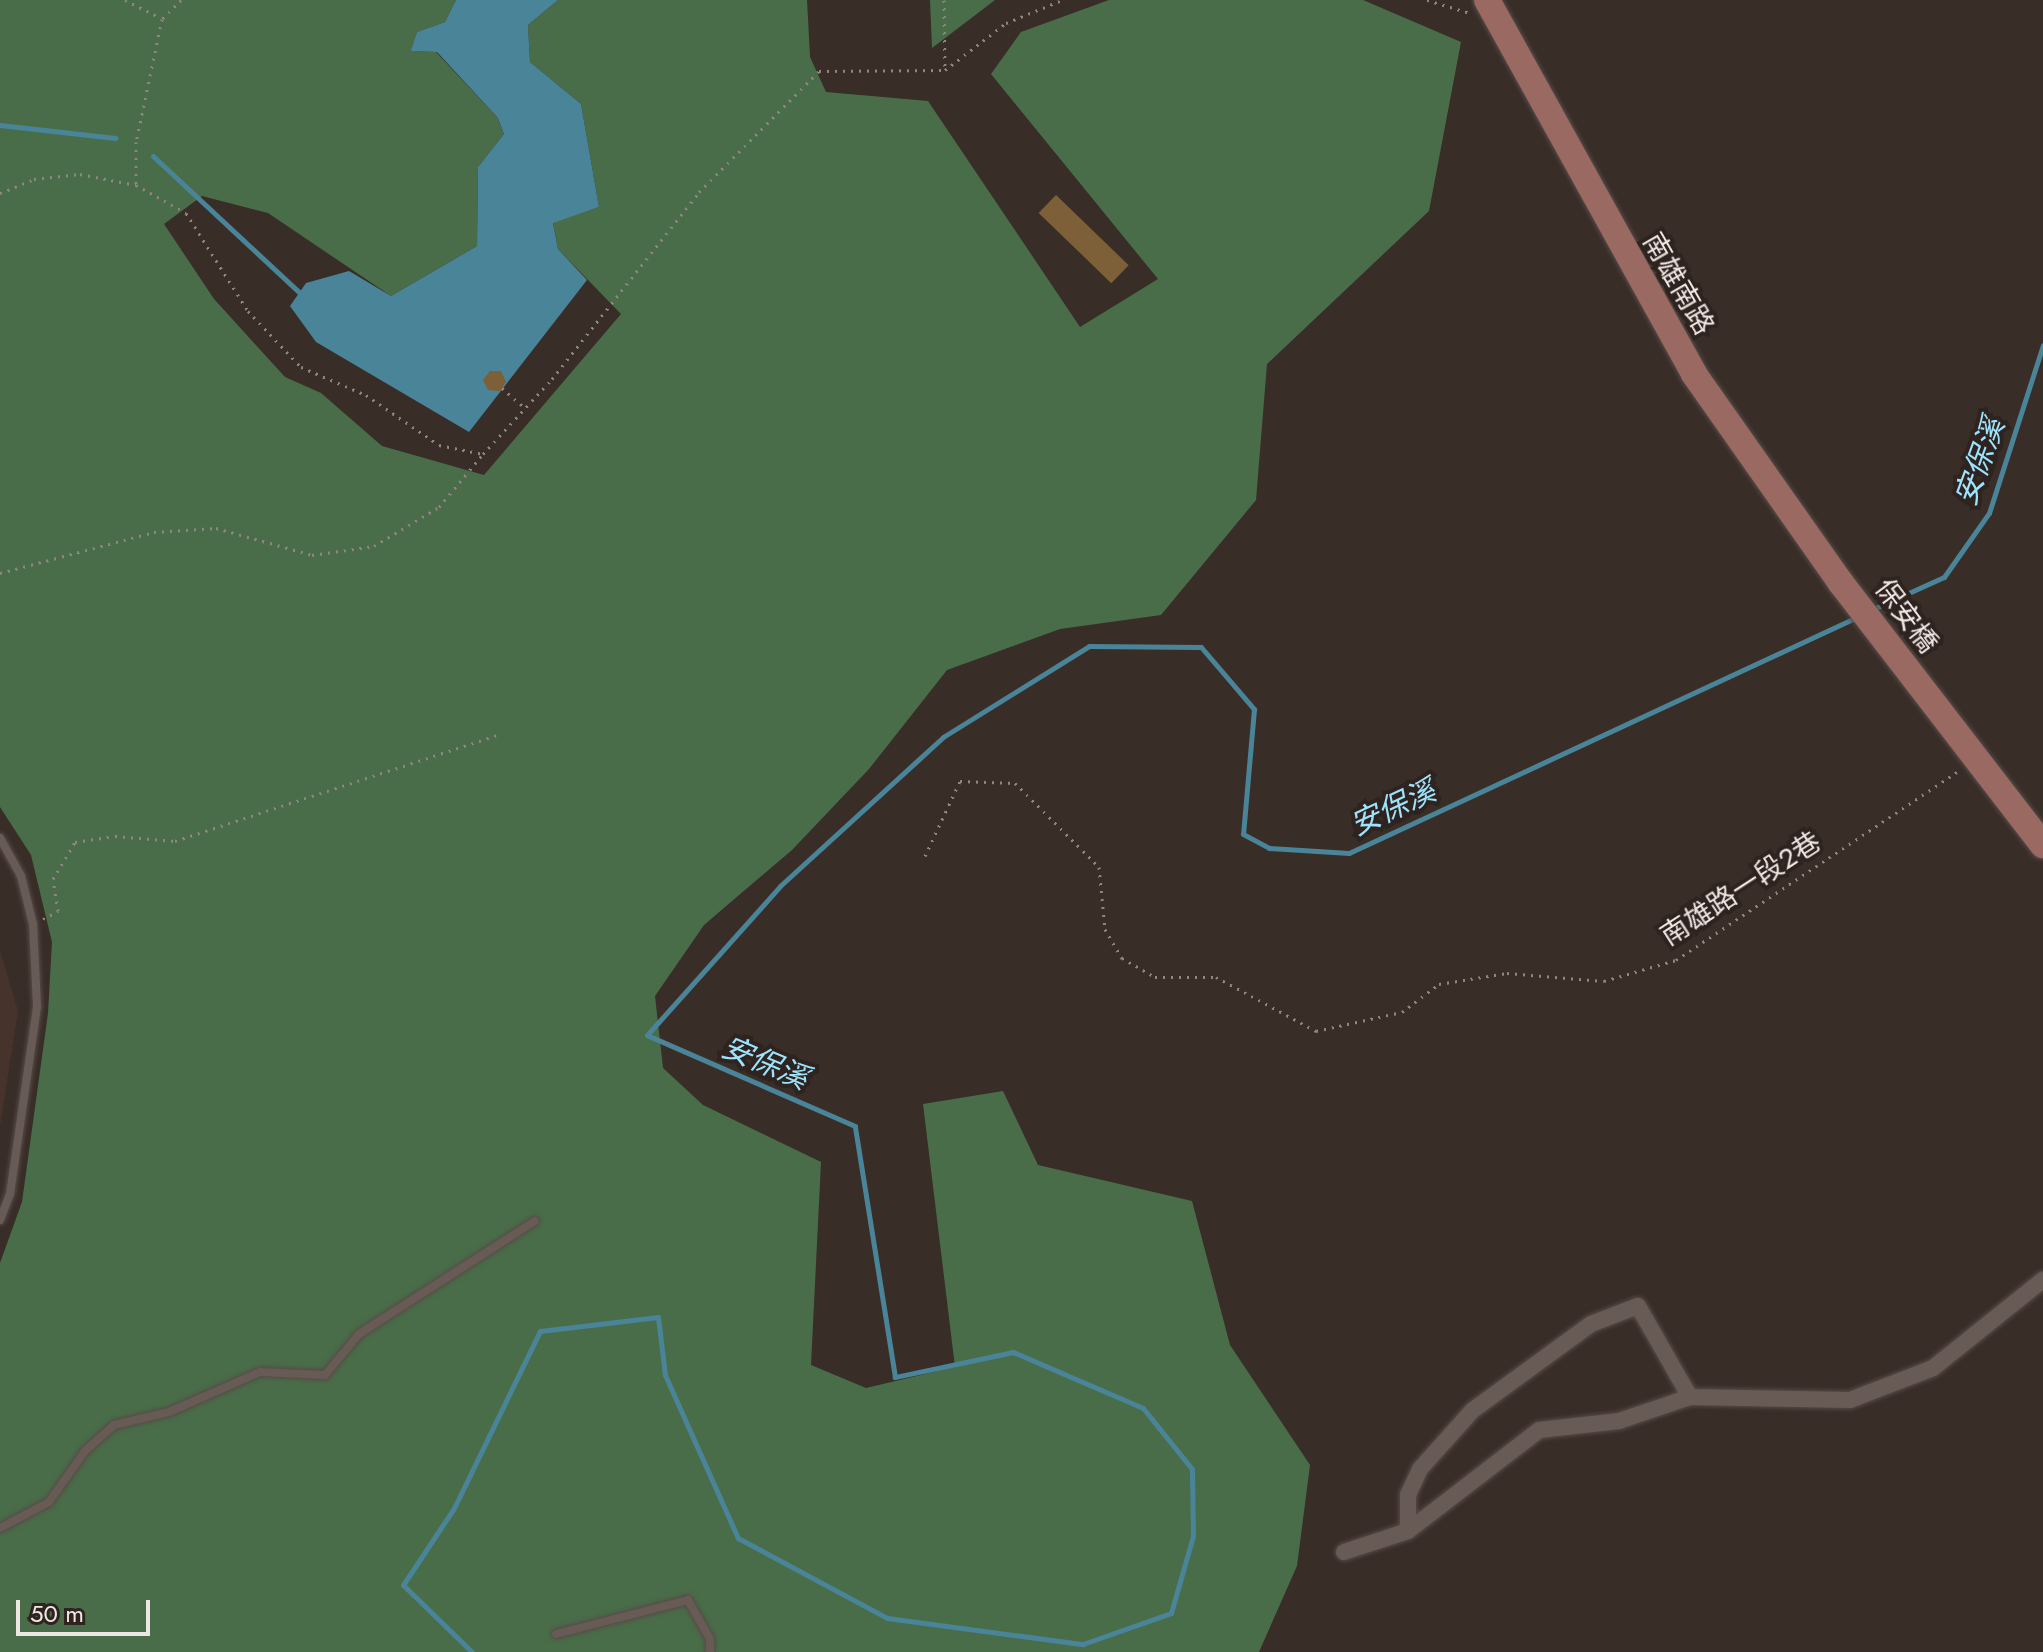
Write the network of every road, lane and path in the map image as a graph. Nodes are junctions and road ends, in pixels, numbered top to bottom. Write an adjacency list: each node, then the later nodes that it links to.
1 (125, 0): 7 (path)
2 (181, 0): 7 (path)
3 (944, 0): 8 (path)
4 (1062, 0): 8 (path)
5 (1427, 0): 6 (path)
6 (1492, 10): 15 (main road, 南雄南路)
7 (162, 19): 9 (path)
8 (945, 70): 12 (path)
9 (136, 185): 10 (path); 13 (path)
10 (0, 193)
11 (502, 388): 12 (path)
12 (525, 408): 13 (path)
13 (483, 454): 14 (path)
14 (0, 573)
15 (1841, 583): 17 (main road, 保安橋)
16 (497, 735): 21 (path)
17 (1974, 762): 19 (main road, 保安橋); 20 (path, 南雄路一段2巷)
18 (0, 838): 21 (lane)
19 (2043, 845)
20 (925, 856)
21 (33, 924): 22 (lane)
22 (0, 1220)
23 (535, 1221): 26 (lane)
24 (2043, 1280): 25 (street)
25 (1690, 1397): 27 (street); 27 (street)
26 (0, 1528)
27 (1408, 1531): 28 (street)
28 (1344, 1552)
29 (556, 1634): 30 (lane)
30 (710, 1652)

